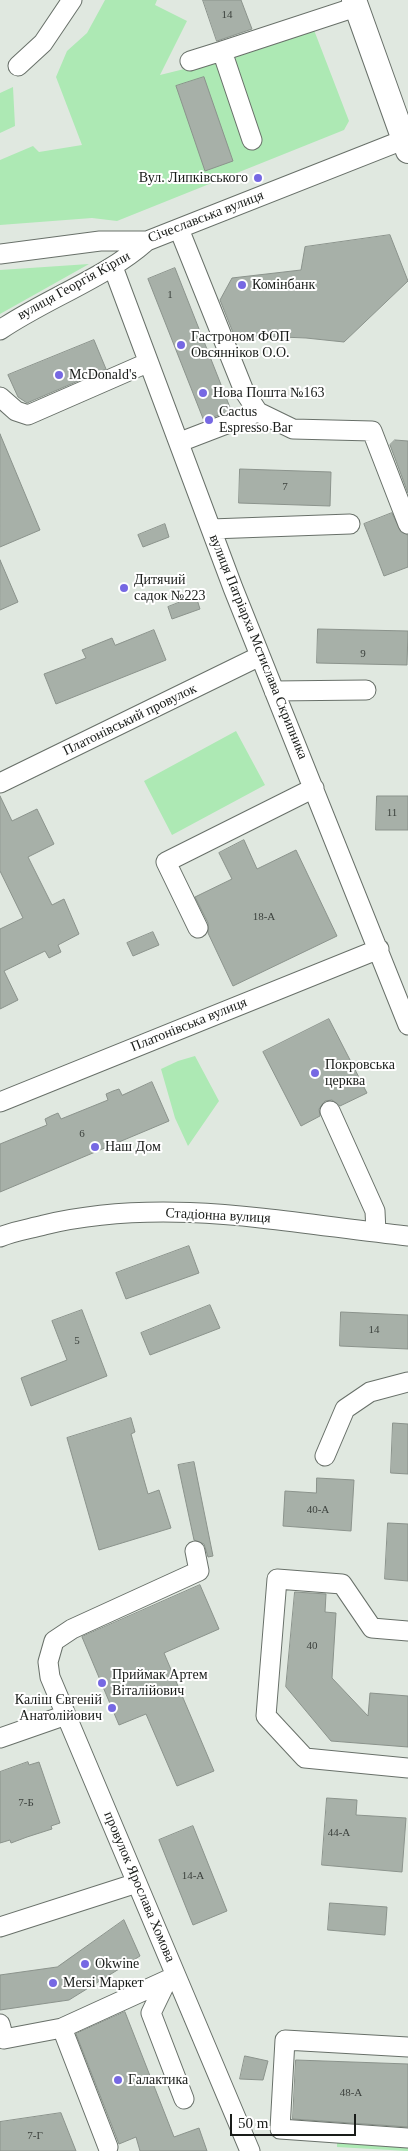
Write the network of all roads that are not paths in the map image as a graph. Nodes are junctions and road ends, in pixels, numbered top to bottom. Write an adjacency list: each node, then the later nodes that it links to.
1 (72, 0): 5 (street)
2 (355, 4): 3 (street); 7 (main road)
3 (222, 51): 4 (street); 6 (street)
4 (190, 61)
5 (18, 66)
6 (252, 140)
7 (407, 143): 8 (street, Січеславська вулиця)
8 (179, 229): 9 (street, Січеславська вулиця); 15 (street)
9 (147, 242): 10 (street, Січеславська вулиця); 11 (street, вулиця Георгія Кірпи)
10 (0, 254)
11 (113, 267): 12 (street, вулиця Георгія Кірпи); 13 (street, вулиця Патріарха Мстислава Скрипника)
12 (0, 330)
13 (148, 364): 14 (street); 16 (street, вулиця Патріарха Мстислава Скрипника)
14 (0, 397)
15 (258, 412): 16 (street); 18 (street)
16 (180, 442): 19 (street, вулиця Патріарха Мстислава Скрипника)
17 (350, 524): 19 (street)
18 (408, 524)
19 (211, 530): 20 (street, вулиця Патріарха Мстислава Скрипника)
20 (260, 656): 22 (street, вулиця Патріарха Мстислава Скрипника); 23 (street, Платонівський провулок)
21 (366, 690): 22 (street)
22 (274, 691): 24 (street, вулиця Патріарха Мстислава Скрипника)
23 (0, 783)
24 (314, 788): 25 (street); 26 (street, вулиця Патріарха Мстислава Скрипника)
25 (198, 928)
26 (379, 949): 27 (street, вулиця Патріарха Мстислава Скрипника); 28 (street, Платонівська вулиця)
27 (408, 1025)
28 (0, 1102)
29 (330, 1111): 30 (street)
30 (376, 1232): 31 (street, Стадіонна вулиця); 32 (street, Стадіонна вулиця)
31 (408, 1236)
32 (0, 1237)
33 (408, 1382): 34 (street)
34 (325, 1456)
35 (195, 1551): 37 (street, провулок Ярослава Хомова)
36 (408, 1631): 39 (street)
37 (66, 1715): 38 (street); 40 (street, провулок Ярослава Хомова)
38 (0, 1738)
39 (408, 1768)
40 (137, 1883): 41 (street); 42 (street, провулок Ярослава Хомова)
41 (0, 1927)
42 (171, 1978): 44 (street); 46 (street); 49 (street, провулок Ярослава Хомова)
43 (0, 2024): 44 (street)
44 (62, 2028): 48 (street)
45 (408, 2047): 47 (street)
46 (184, 2099)
47 (408, 2138)
48 (108, 2147)
49 (250, 2151)

